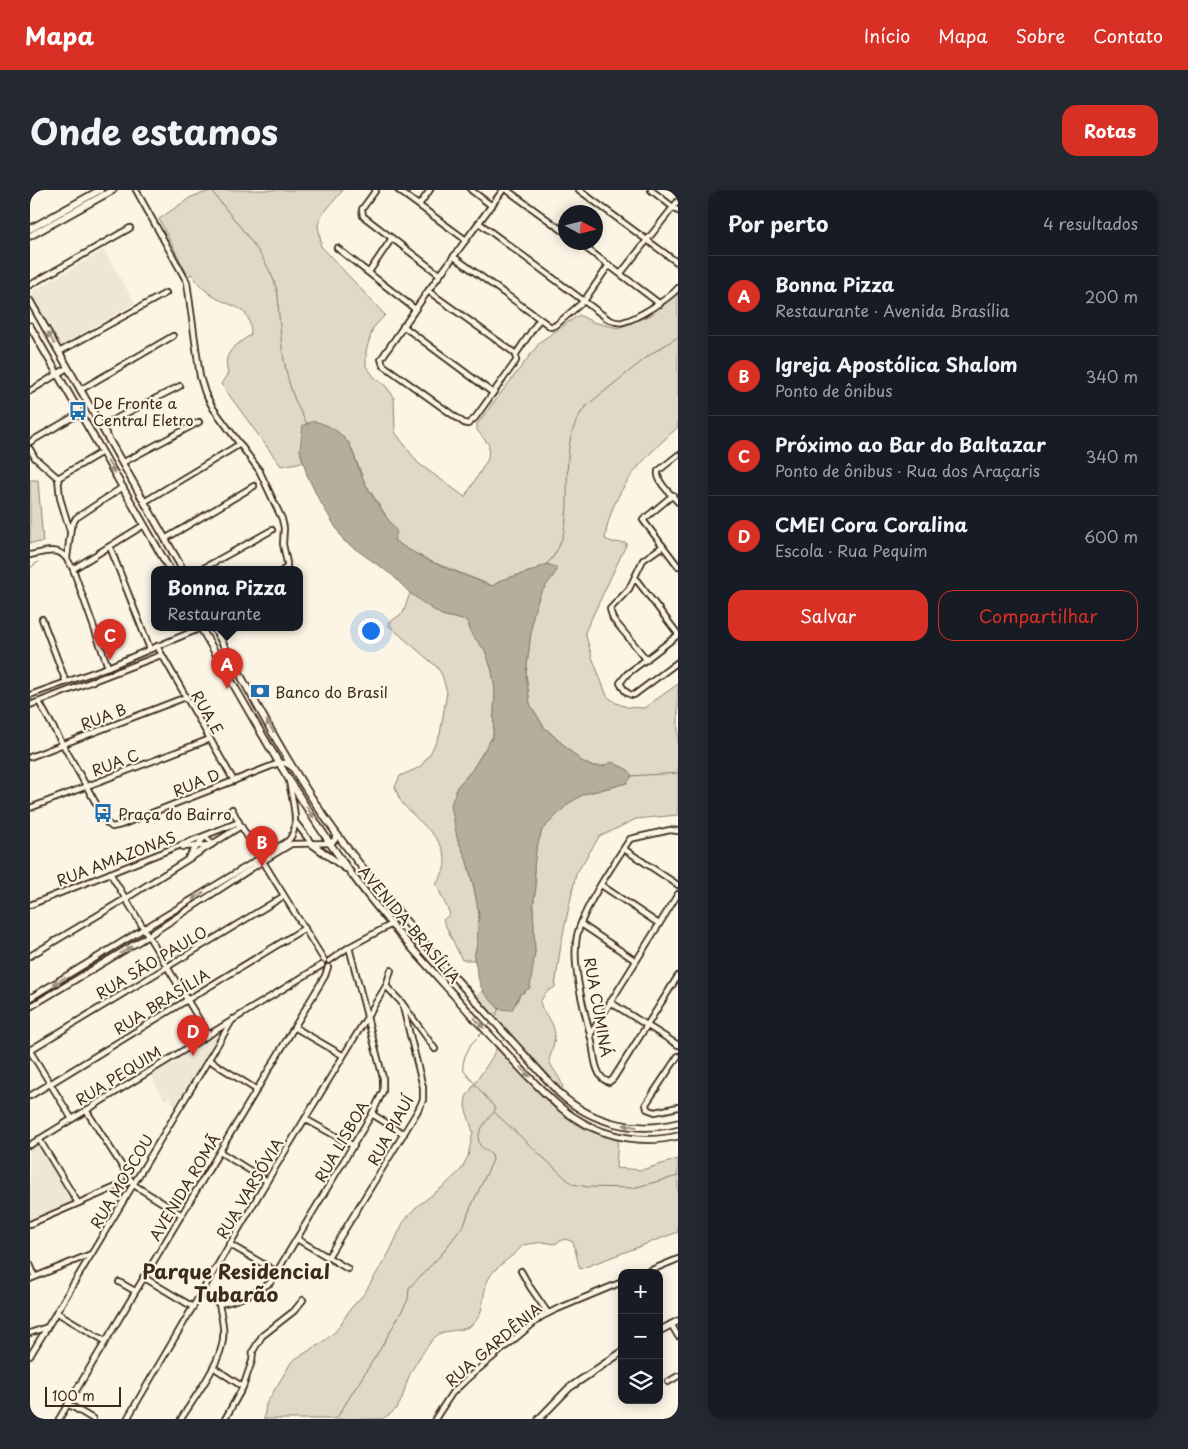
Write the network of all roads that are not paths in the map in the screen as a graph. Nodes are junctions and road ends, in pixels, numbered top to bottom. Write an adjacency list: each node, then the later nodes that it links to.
1 (100, 190): 18 (street)
2 (113, 190): 20 (street)
3 (136, 190): 57 (street)
4 (376, 190): 21 (street)
5 (398, 190): 12 (street)
6 (430, 190): 12 (street)
7 (471, 190): 13 (street)
8 (505, 190): 13 (street); 17 (street)
9 (579, 190): 23 (street)
10 (651, 190): 14 (street)
11 (678, 201): 14 (street)
12 (419, 205): 22 (street)
13 (492, 206): 16 (street)
14 (673, 207): 15 (street); 23 (street)
15 (678, 211)
16 (479, 223): 22 (street); 37 (street)
17 (558, 227)
18 (30, 228)
19 (130, 228): 32 (street)
20 (30, 236)
21 (392, 238): 29 (street); 31 (street)
22 (466, 240): 26 (street)
23 (647, 240): 27 (street); 30 (street)
24 (337, 248): 29 (street)
25 (589, 250): 28 (street)
26 (454, 257): 31 (street); 40 (street)
27 (678, 264)
28 (609, 265): 30 (street); 37 (street)
29 (369, 272): 39 (street)
30 (621, 274): 38 (street)
31 (440, 275): 34 (street)
32 (30, 285)
33 (678, 288): 38 (street)
34 (428, 291): 39 (street); 45 (street)
35 (166, 293): 44 (street)
36 (30, 301): 44 (street, one-way to 36)
37 (584, 301): 38 (street); 40 (street)
38 (660, 304)
39 (415, 309): 42 (street)
40 (539, 320): 45 (street)
41 (30, 326): 47 (street)
42 (403, 326): 51 (street); 51 (street)
43 (173, 336): 49 (street)
44 (59, 352): 46 (street)
45 (516, 354): 51 (street)
46 (67, 368): 47 (street); 49 (street)
47 (57, 374): 50 (street); 52 (street)
48 (180, 386): 55 (street)
49 (80, 390): 55 (street)
50 (30, 391)
51 (493, 393)
52 (80, 413): 54 (street); 56 (street)
53 (199, 422): 61 (street)
54 (87, 426): 55 (street); 59 (street)
55 (101, 426): 61 (street)
56 (31, 442)
57 (240, 444): 66 (street); 79 (street)
58 (30, 448): 62 (street)
59 (102, 452): 62 (street); 64 (street, one-way to 64)
60 (678, 455): 65 (street)
61 (122, 463): 66 (street)
62 (58, 478): 70 (street)
63 (254, 486): 71 (street)
64 (124, 489): 66 (street); 68 (street); 70 (street)
65 (673, 495): 67 (street); 72 (street)
66 (144, 502): 71 (street)
67 (678, 502)
68 (144, 525): 73 (street); 76 (street)
69 (272, 530): 78 (street)
70 (70, 533): 75 (street)
71 (165, 539): 77 (street)
72 (663, 546): 80 (street); 82 (street)
73 (110, 547): 81 (street); 89 (street)
74 (30, 555): 75 (street)
75 (67, 558): 81 (street)
76 (168, 566)
77 (181, 566)
78 (207, 566)
79 (286, 566)
80 (678, 566)
81 (73, 569): 93 (street)
82 (635, 578): 87 (street); 91 (street)
83 (42, 619): 94 (street)
84 (194, 631): 88 (street)
85 (203, 631): 102 (street, AVENIDA BRASÍLIA)
86 (216, 631): 103 (street, AVENIDA BRASÍLIA, one-way to 86)
87 (678, 635): 91 (street)
88 (158, 646): 89 (street); 90 (street, RUA E)
89 (150, 649): 93 (street)
90 (161, 655): 96 (street, RUA E); 97 (street)
91 (647, 660): 92 (street)
92 (678, 662)
93 (108, 666): 94 (street)
94 (66, 682): 95 (street)
95 (30, 695)
96 (186, 697): 99 (street, RUA E); 100 (street, RUA B)
97 (39, 702): 98 (street); 100 (street)
98 (30, 705)
99 (210, 740): 105 (street, RUA E); 106 (street, RUA C)
100 (63, 744): 101 (street, RUA B); 106 (street)
101 (30, 757)
102 (279, 763): 103 (street); 104 (street, AVENIDA BRASÍLIA); 105 (street, RUA D)
103 (294, 769): 111 (street, AVENIDA BRASÍLIA)
104 (288, 778): 109 (street); 114 (street, AVENIDA BRASÍLIA, one-way to 114)
105 (234, 781): 106 (street, RUA D)
106 (87, 786): 107 (street, RUA C)
107 (30, 808)
108 (232, 809): 110 (street)
109 (296, 823): 115 (street); 120 (street)
110 (240, 824): 113 (street, RUA AMAZONAS); 117 (street); 120 (street)
111 (335, 831): 114 (street); 169 (street, AVENIDA BRASÍLIA, one-way to 111)
112 (678, 831): 119 (street)
113 (206, 836): 116 (street); 117 (street); 118 (street, RUA AMAZONAS)
114 (330, 843): 115 (street); 122 (street, AVENIDA BRASÍLIA)
115 (312, 844): 120 (street); 122 (street)
116 (198, 846): 117 (street); 118 (street); 121 (street)
117 (211, 846): 121 (street)
118 (176, 848): 123 (street, RUA AMAZONAS)
119 (624, 849): 124 (street); 125 (street, RUA CUMINÁ)
120 (262, 859): 127 (street); 134 (street, one-way to 134); 135 (street)
121 (186, 861): 128 (street)
122 (349, 871): 130 (street, AVENIDA BRASÍLIA)
123 (110, 873): 128 (street); 129 (street, RUA AMAZONAS)
124 (678, 885)
125 (601, 886): 131 (street, RUA CUMINÁ); 132 (street)
126 (678, 894): 132 (street)
127 (284, 896): 133 (street); 140 (street, RUA SÃO PAULO)
128 (125, 899): 134 (street); 137 (street)
129 (30, 904)
130 (392, 924): 136 (street, RUA PEQUIM); 171 (street, AVENIDA BRASÍLIA, one-way to 171)
131 (581, 924): 138 (street); 154 (street, RUA CUMINÁ)
132 (659, 924): 138 (street)
133 (305, 928): 139 (street); 145 (street, RUA BRASÍLIA)
134 (143, 930): 135 (street); 144 (street, one-way to 144)
135 (148, 936): 140 (street); 148 (street, one-way to 135)
136 (349, 947): 139 (street, RUA PEQUIM); 149 (street, RUA LISBOA)
137 (30, 956)
138 (636, 961): 146 (street)
139 (325, 962): 150 (street, RUA PEQUIM); 152 (street, AVENIDA ROMÃ)
140 (167, 967): 145 (street); 157 (street, RUA SÃO PAULO)
141 (391, 970): 143 (street, RUA VARSÓVIA)
142 (678, 976): 151 (street)
143 (386, 986): 147 (street); 149 (street, RUA VARSÓVIA)
144 (30, 998)
145 (187, 999): 153 (street); 161 (street, RUA BRASÍLIA)
146 (610, 1002): 151 (street); 154 (street)
147 (402, 1003): 156 (street); 170 (street, RUA PIAUÍ)
148 (30, 1007)
149 (367, 1015): 158 (street, RUA VARSÓVIA); 166 (street, RUA LISBOA)
150 (233, 1019): 153 (street, RUA PEQUIM); 160 (street, RUA MOSCOU)
151 (646, 1025): 154 (street, RUA CUMINÁ); 155 (street)
152 (294, 1027): 158 (street); 162 (street, AVENIDA ROMÃ)
153 (208, 1034): 165 (street, RUA PEQUIM)
154 (590, 1035)
155 (678, 1045)
156 (436, 1049)
157 (30, 1050): 161 (street)
158 (342, 1055): 168 (street, RUA VARSÓVIA)
159 (678, 1056): 164 (street)
160 (208, 1060): 162 (street); 178 (street, RUA MOSCOU)
161 (51, 1084): 163 (street, RUA BRASÍLIA); 167 (street)
162 (257, 1090): 175 (street, AVENIDA ROMÃ)
163 (30, 1096)
164 (678, 1107)
165 (86, 1110): 167 (street, RUA PEQUIM); 176 (street)
166 (372, 1114): 170 (street); 174 (street, RUA LISBOA)
167 (72, 1119): 172 (street, RUA PEQUIM)
168 (305, 1119): 174 (street); 177 (street, RUA VARSÓVIA)
169 (678, 1123)
170 (404, 1134): 185 (street, RUA PIAUÍ)
171 (678, 1136)
172 (39, 1139): 173 (street, RUA PEQUIM); 179 (street)
173 (30, 1145)
174 (354, 1146): 182 (street, RUA LISBOA)
175 (220, 1152): 177 (street); 180 (street, AVENIDA ROMÃ)
176 (130, 1181): 178 (street); 179 (street)
177 (267, 1181): 183 (street, RUA VARSÓVIA)
178 (134, 1185): 180 (street); 184 (street, RUA MOSCOU)
179 (78, 1203): 181 (street)
180 (182, 1215): 192 (street, AVENIDA ROMÃ)
181 (30, 1224)
182 (297, 1239): 185 (street); 191 (street, RUA LISBOA)
183 (229, 1244): 191 (street); 197 (street, RUA VARSÓVIA)
184 (92, 1254): 193 (street); 201 (street, RUA MOSCOU)
185 (328, 1257): 188 (street)
186 (678, 1259): 189 (street)
187 (30, 1264): 193 (street)
188 (348, 1269)
189 (654, 1269)
190 (521, 1271): 202 (street)
191 (277, 1272): 199 (street, RUA LISBOA)
192 (143, 1277): 196 (street, AVENIDA ROMÃ); 200 (street)
193 (32, 1278)
194 (119, 1282): 196 (street)
195 (618, 1284): 202 (street, RUA GARDÊNIA)
196 (135, 1291): 209 (street, AVENIDA ROMÃ)
197 (202, 1292): 199 (street); 200 (street, RUA VARSÓVIA)
198 (303, 1300): 215 (street)
199 (219, 1304): 212 (street)
200 (193, 1307): 219 (street, RUA VARSÓVIA)
201 (56, 1312): 205 (street, RUA MOSCOU); 209 (street)
202 (548, 1313): 222 (street, RUA GARDÊNIA)
203 (678, 1320): 204 (street)
204 (671, 1324): 206 (street); 208 (street)
205 (47, 1327): 207 (street); 211 (street, RUA MOSCOU)
206 (663, 1329)
207 (30, 1333)
208 (678, 1336)
209 (105, 1341): 216 (street, AVENIDA ROMÃ)
210 (618, 1355): 223 (street)
211 (30, 1356)
212 (213, 1366): 215 (street); 220 (street)
213 (678, 1376): 214 (street)
214 (668, 1382)
215 (243, 1387): 221 (street)
216 (68, 1404): 217 (street, AVENIDA ROMÃ); 218 (street)
217 (59, 1419)
218 (93, 1419)
219 (127, 1419)
220 (181, 1419)
221 (225, 1419)
222 (434, 1419)
223 (539, 1419)

